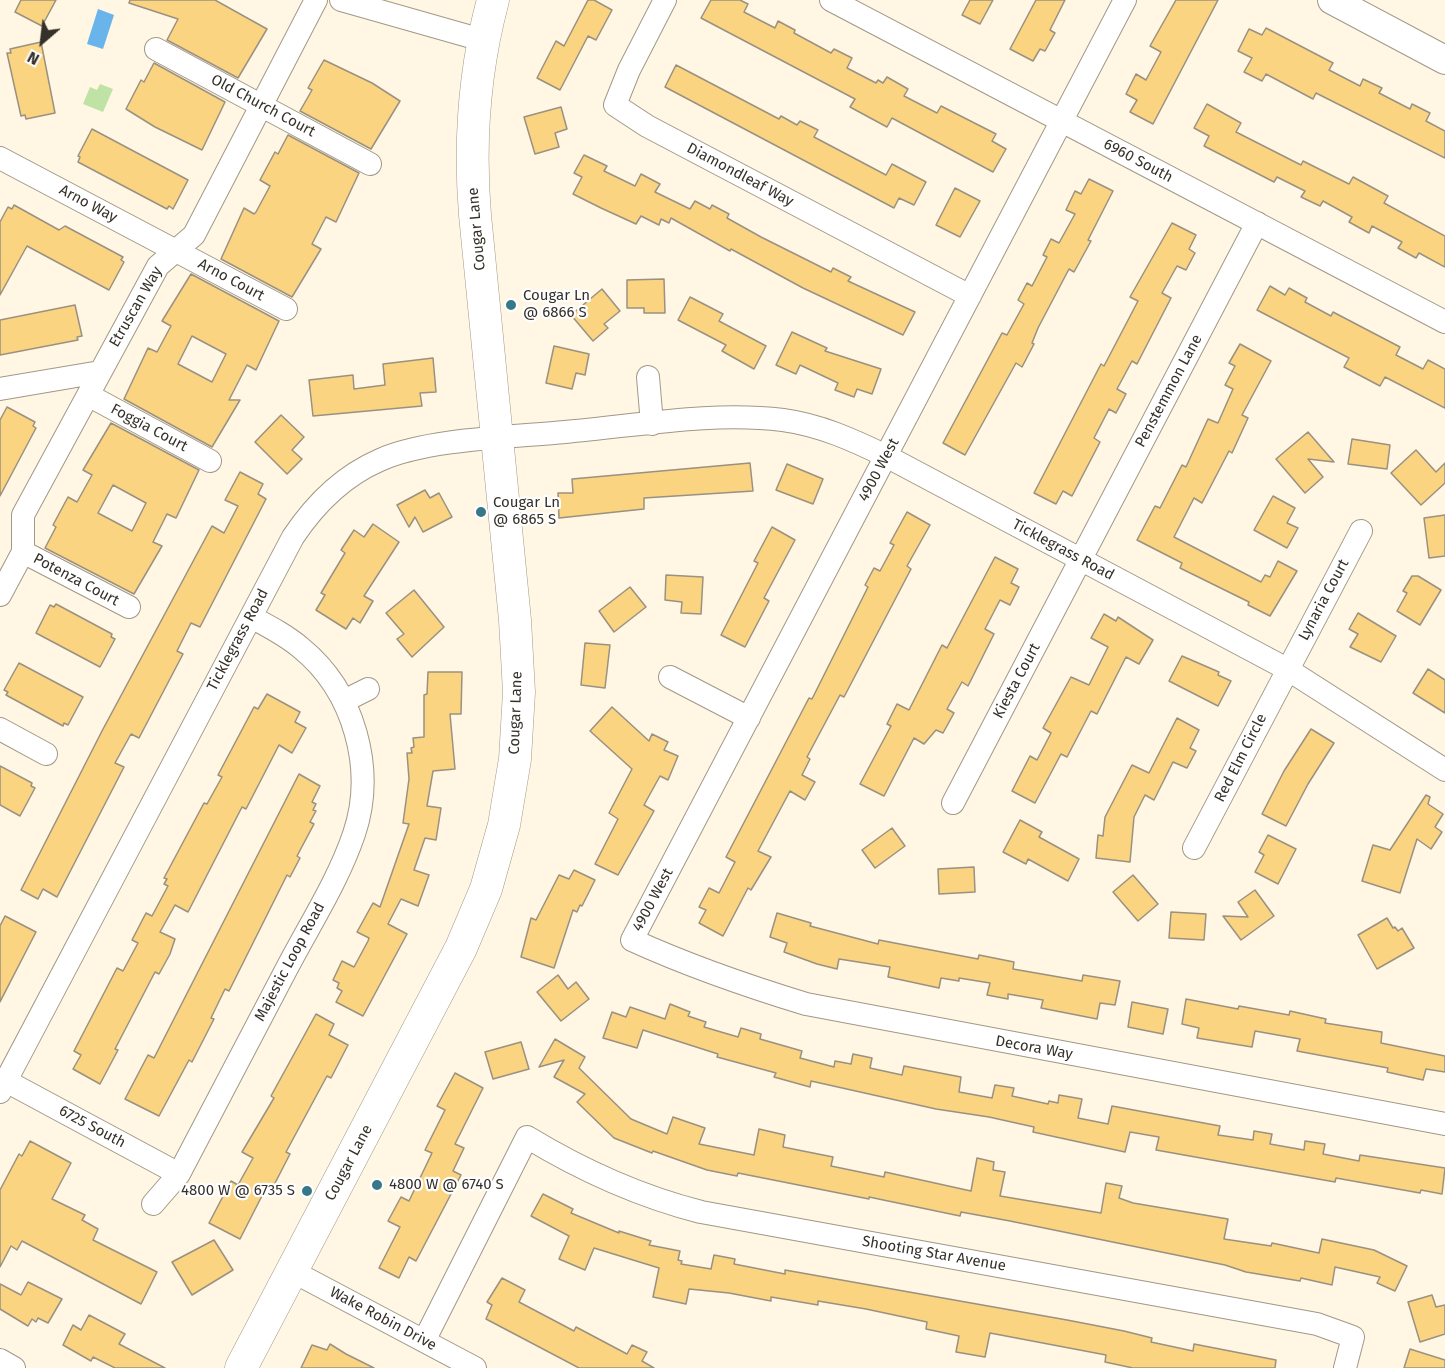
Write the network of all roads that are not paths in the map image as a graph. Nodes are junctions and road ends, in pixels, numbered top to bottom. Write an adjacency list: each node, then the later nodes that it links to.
1 (316, 0): 11 (street, Etruscan Way)
2 (341, 0): 8 (street)
3 (493, 0): 8 (main road, Cougar Lane)
4 (665, 0): 17 (street, Diamondleaf Way)
5 (831, 0): 12 (street, 6960 South)
6 (1125, 0): 12 (street, 4900 West)
7 (1332, 0): 10 (street)
8 (482, 40): 25 (main road, Cougar Lane)
9 (156, 49): 11 (street, Old Church Court)
10 (1445, 60)
11 (263, 106): 14 (street, Old Church Court); 16 (street, Etruscan Way)
12 (1062, 121): 15 (street, 6960 South); 17 (street, 4900 West)
13 (0, 158): 16 (street, Arno Way)
14 (370, 164)
15 (1257, 223): 19 (street, 6960 South); 30 (street, Penstemmon Lane)
16 (176, 250): 18 (street, Arno Court); 20 (street, Etruscan Way)
17 (970, 296): 26 (street, 4900 West)
18 (286, 309)
19 (1445, 322)
20 (100, 372): 22 (street); 23 (street, Etruscan Way)
21 (648, 376): 24 (street)
22 (0, 389)
23 (88, 395): 27 (street, Foggia Court); 29 (street, Etruscan Way)
24 (652, 424): 25 (street, Ticklegrass Road); 26 (street, Ticklegrass Road)
25 (497, 438): 33 (street, Ticklegrass Road); 49 (main road, Cougar Lane)
26 (886, 456): 30 (street, Ticklegrass Road); 38 (street, 4900 West)
27 (210, 460)
28 (1361, 531): 34 (street, Lynaria Court)
29 (23, 552): 31 (street, Etruscan Way); 32 (street, Potenza Court)
30 (1080, 559): 34 (street, Ticklegrass Road); 42 (street, Kiesta Court)
31 (0, 595)
32 (129, 607)
33 (251, 616): 37 (street, Majestic Loop Road); 45 (street, Ticklegrass Road)
34 (1287, 669): 41 (street, Ticklegrass Road); 43 (street, Red Elm Circle)
35 (670, 677): 38 (street)
36 (368, 689): 37 (street)
37 (344, 701): 47 (street, Majestic Loop Road)
38 (748, 718): 44 (street, 4900 West)
39 (0, 729): 40 (street)
40 (46, 754)
41 (1445, 770)
42 (953, 803)
43 (1194, 848)
44 (632, 940): 46 (street, Decora Way)
45 (3, 1086): 47 (street, 6725 South)
46 (1445, 1124)
47 (178, 1174): 48 (street, Majestic Loop Road)
48 (153, 1204)
49 (292, 1271): 50 (street, Wake Robin Drive); 53 (main road, Cougar Lane)
50 (424, 1341): 54 (street, Wake Robin Drive); 55 (street, Shooting Star Avenue)
51 (0, 1360): 52 (street)
52 (14, 1368)
53 (241, 1368)
54 (475, 1368)
55 (1345, 1368)

